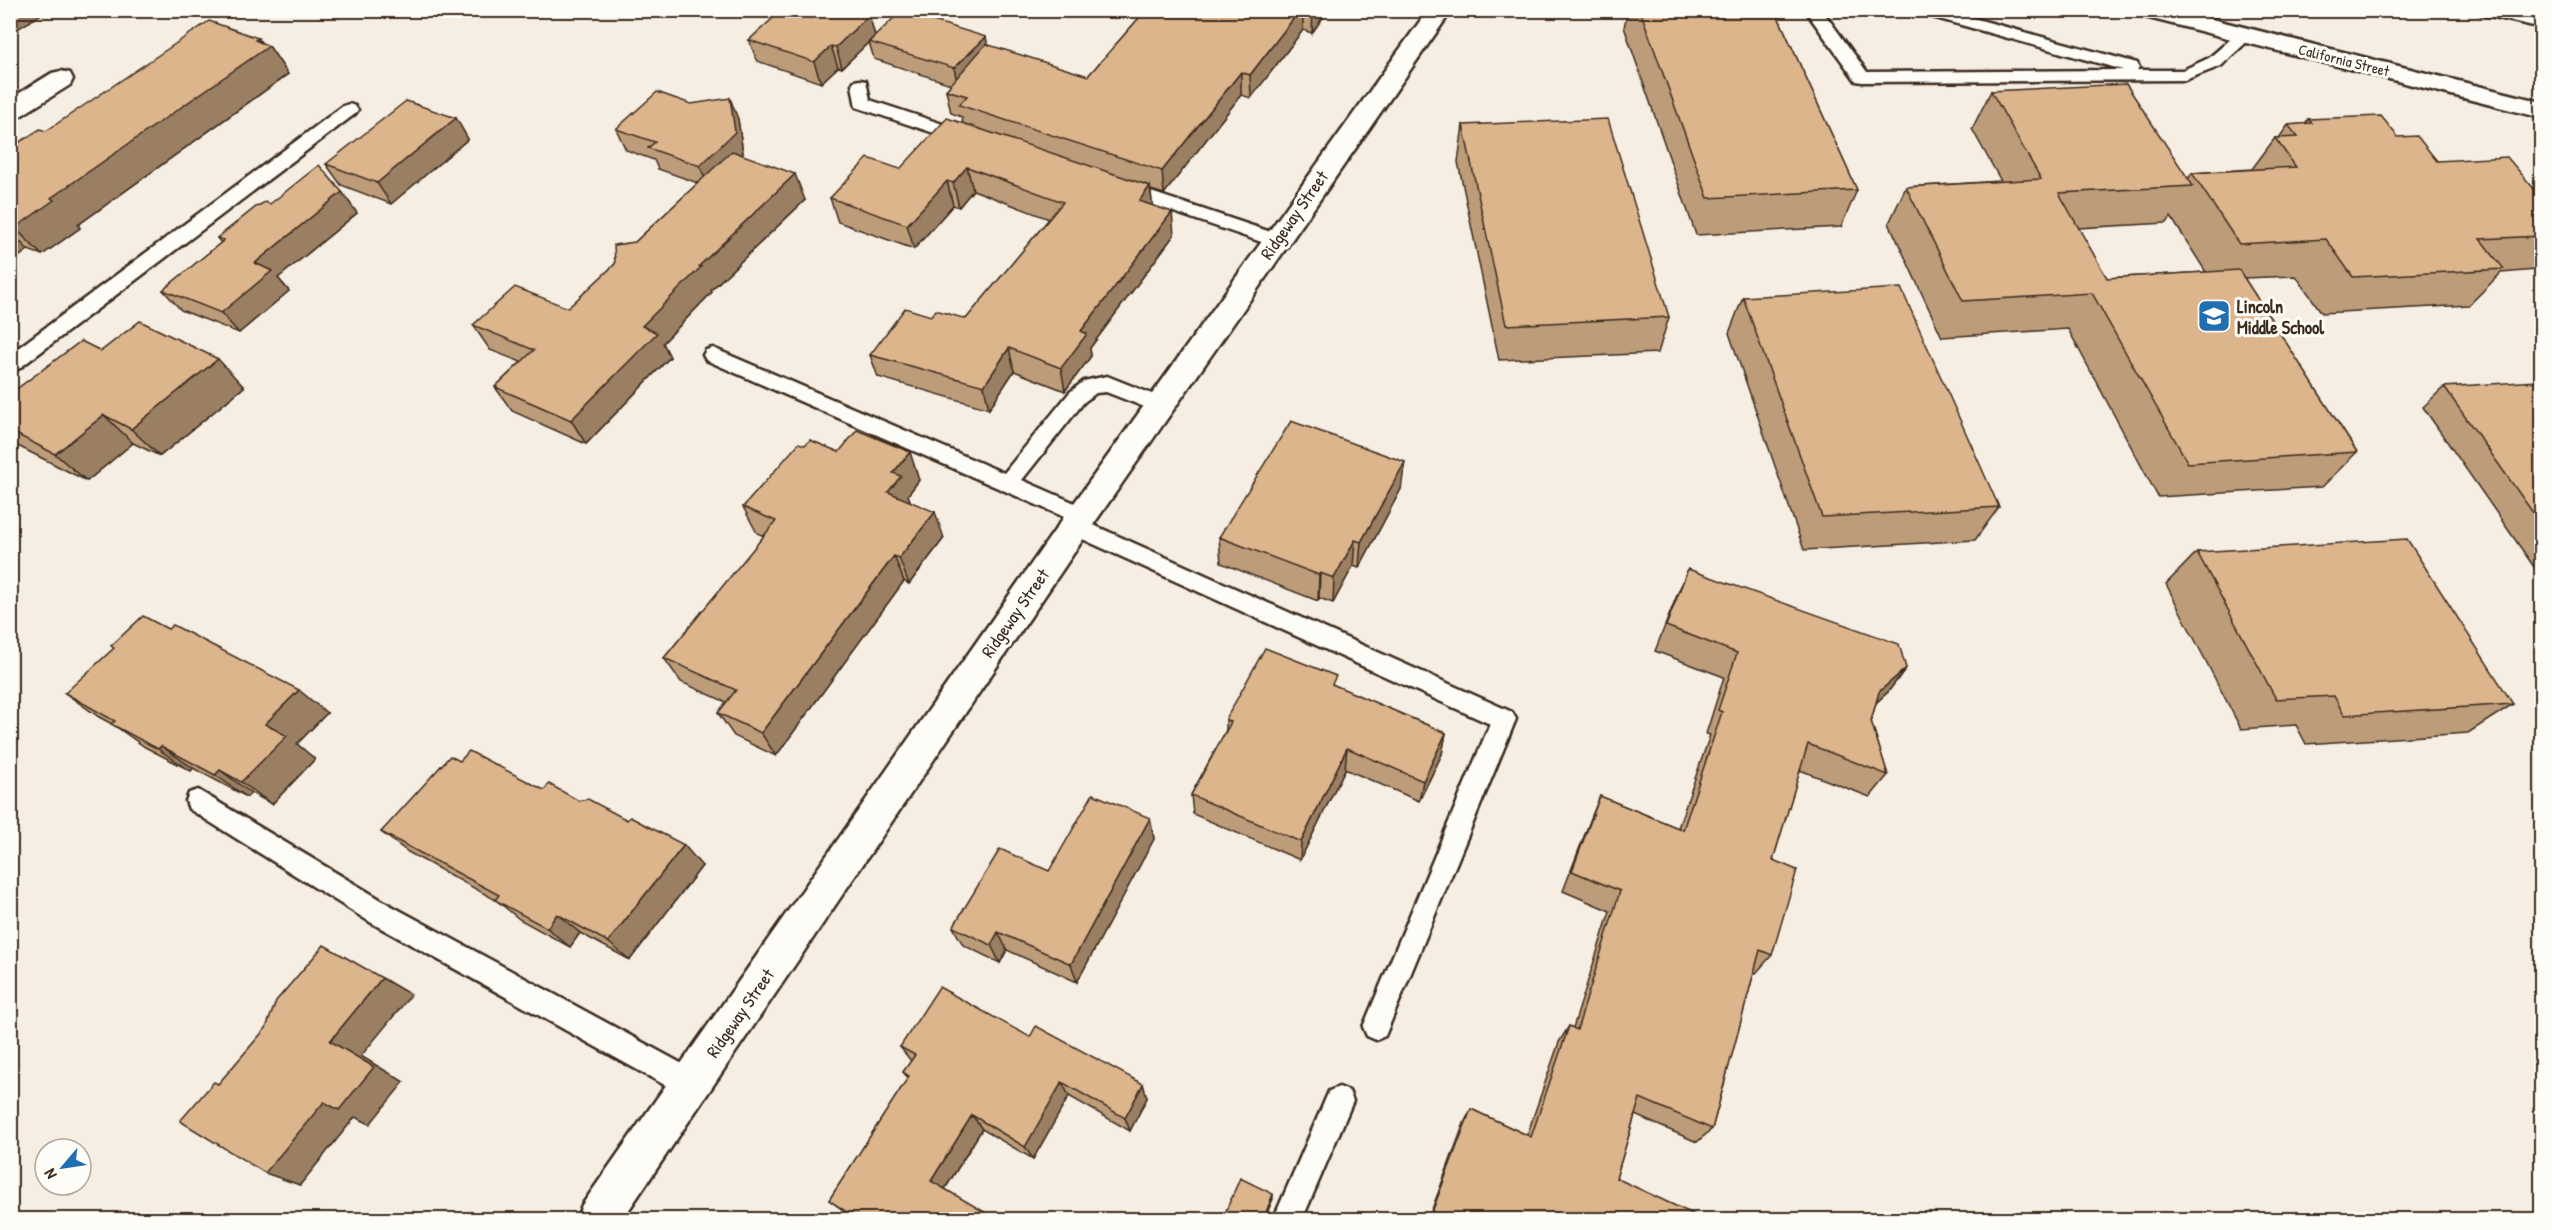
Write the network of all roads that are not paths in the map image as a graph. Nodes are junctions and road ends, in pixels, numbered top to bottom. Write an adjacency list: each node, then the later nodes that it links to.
1 (1440, 10): 16 (street, Ridgeway Street)
2 (1813, 10): 8 (lane)
3 (1924, 10): 8 (lane)
4 (2145, 10): 7 (street, California Street)
5 (2483, 10): 6 (lane)
6 (2541, 23)
7 (2246, 35): 8 (lane); 12 (street, California Street)
8 (2160, 75)
9 (61, 79): 13 (street)
10 (860, 85): 14 (lane)
11 (349, 110): 18 (lane)
12 (2541, 110)
13 (10, 111)
14 (987, 144)
15 (1110, 185): 16 (lane)
16 (1276, 241): 19 (street, Ridgeway Street)
17 (713, 354): 20 (lane)
18 (10, 365)
19 (1160, 405): 20 (lane); 21 (street, Ridgeway Street)
20 (1008, 483): 21 (lane)
21 (1079, 521): 23 (lane); 24 (street, Ridgeway Street)
22 (198, 801): 24 (lane)
23 (1376, 1027)
24 (690, 1084): 26 (street, Ridgeway Street)
25 (1339, 1101): 27 (lane)
26 (597, 1220)
27 (1287, 1220)

